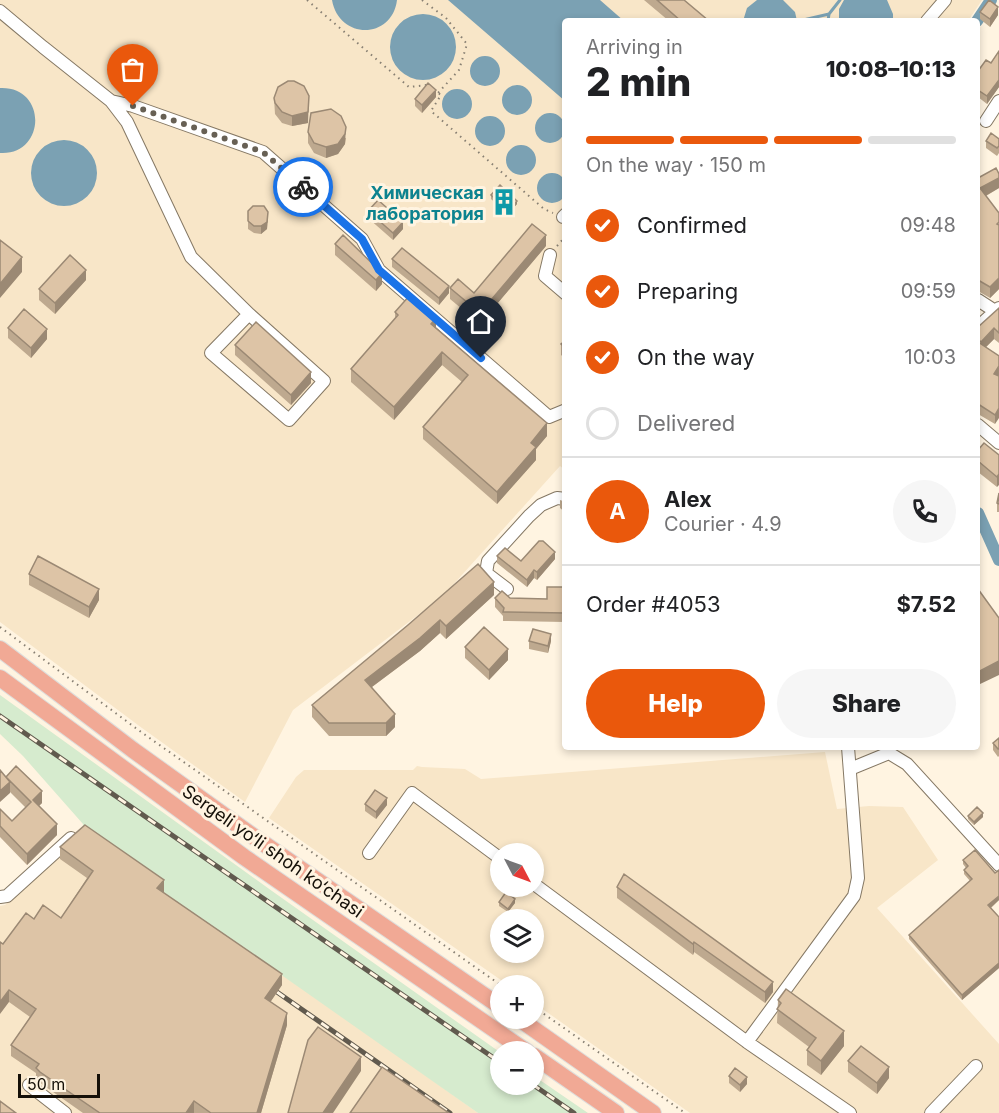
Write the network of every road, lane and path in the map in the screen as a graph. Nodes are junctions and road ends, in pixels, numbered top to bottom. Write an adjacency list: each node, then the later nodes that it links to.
1 (307, 0): 6 (path)
2 (422, 0): 6 (path)
3 (945, 0): 5 (street)
4 (0, 10): 7 (street)
5 (930, 18)
6 (438, 93): 10 (path)
7 (111, 101): 15 (street); 17 (street)
8 (999, 101): 9 (street)
9 (986, 121)
10 (562, 215)
11 (550, 255): 12 (street)
12 (562, 291)
13 (980, 301): 14 (street)
14 (997, 310): 16 (street)
15 (249, 314): 15 (street)
16 (980, 325)
17 (562, 412)
18 (980, 427): 19 (street)
19 (999, 443)
20 (562, 499): 21 (street)
21 (507, 589)
22 (0, 627): 33 (path)
23 (0, 648): 34 (main road, Sergeli yo‘li shoh ko‘chasi)
24 (0, 678): 37 (main road, Sergeli yo‘li shoh ko‘chasi)
25 (848, 750): 26 (street)
26 (850, 768): 30 (street); 38 (street)
27 (79, 831): 32 (street)
28 (490, 851): 29 (street)
29 (369, 853)
30 (999, 865)
31 (544, 891): 38 (street)
32 (0, 897)
33 (490, 978)
34 (490, 999)
35 (544, 1014): 45 (path)
36 (534, 1029): 44 (main road)
37 (511, 1041)
38 (747, 1042): 46 (street)
39 (544, 1063): 43 (main road)
40 (976, 1066): 47 (street)
41 (29, 1085): 42 (street)
42 (65, 1113)
43 (616, 1113)
44 (653, 1113)
45 (685, 1113)
46 (850, 1113)
47 (931, 1113)

